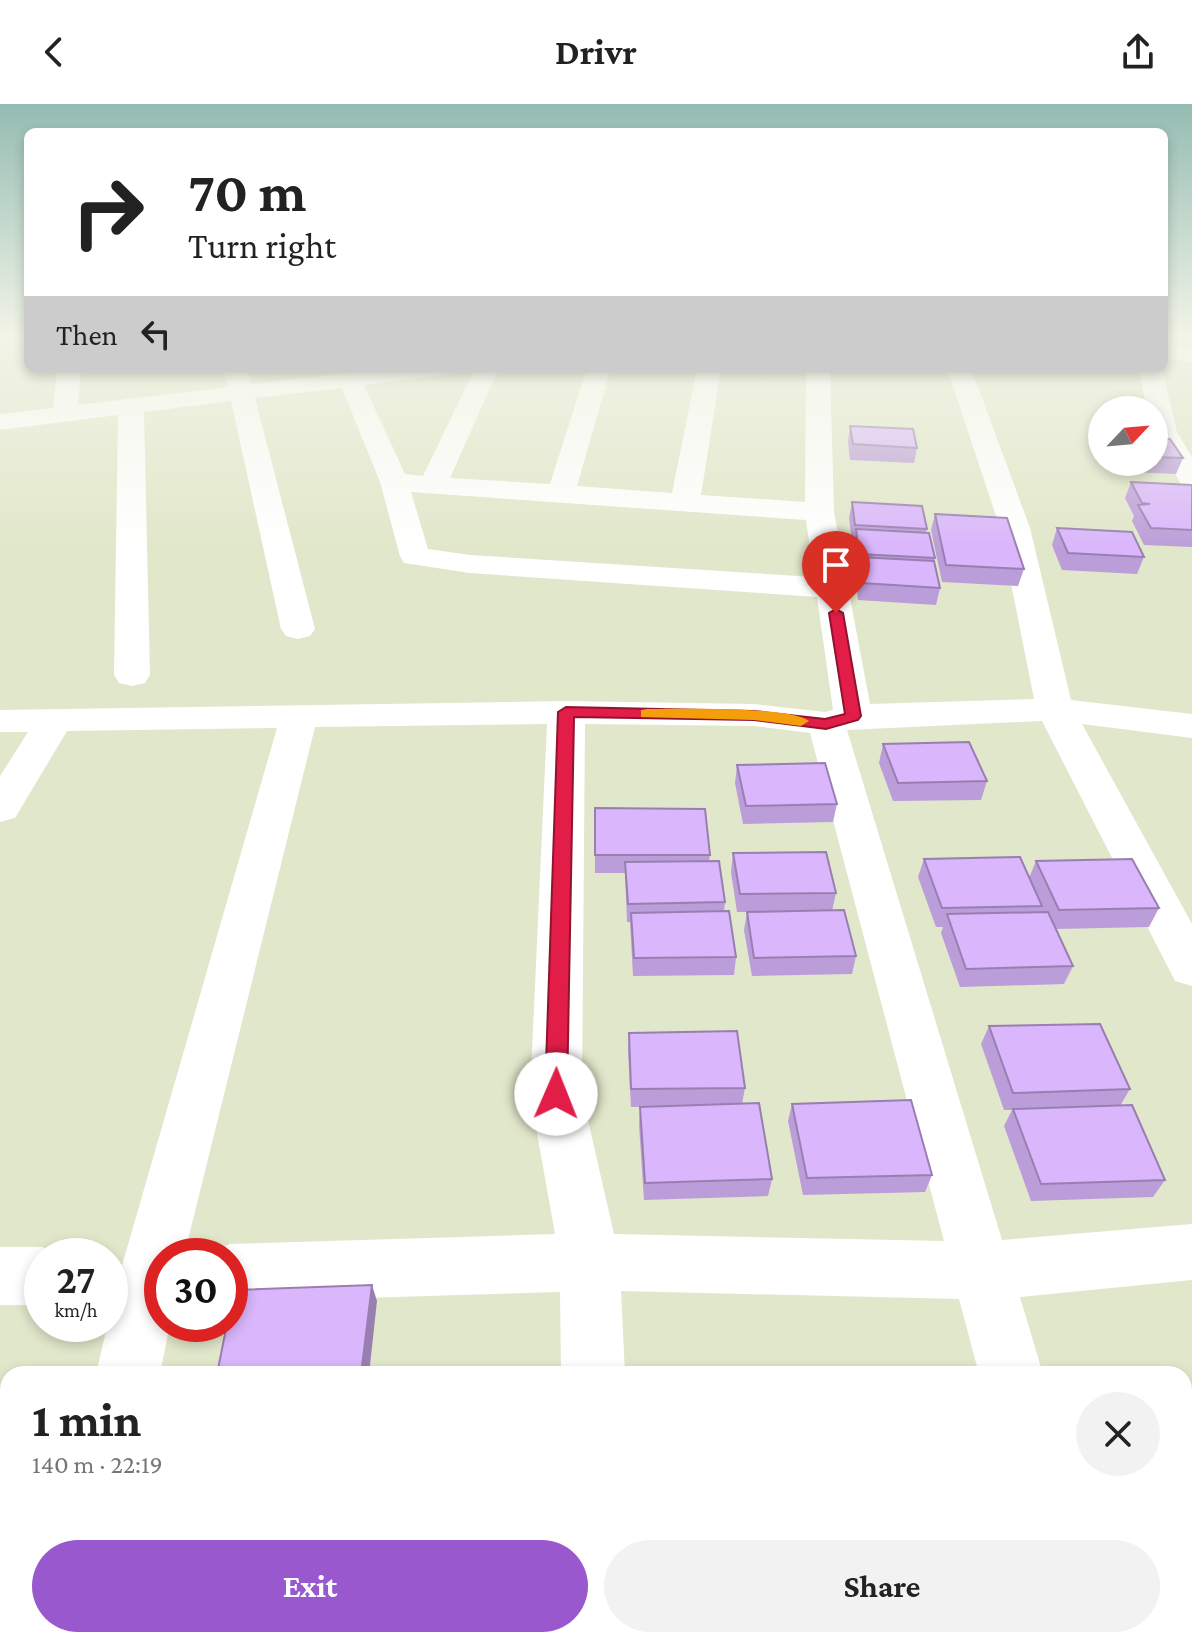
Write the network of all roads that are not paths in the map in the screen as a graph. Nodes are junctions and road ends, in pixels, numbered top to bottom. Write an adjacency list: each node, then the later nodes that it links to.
1 (66, 406): 12 (street)
2 (97, 406): 12 (street)
3 (146, 406): 22 (street)
4 (244, 406): 21 (street)
5 (353, 406): 15 (street)
6 (469, 406): 16 (street)
7 (587, 406): 17 (street)
8 (702, 406): 18 (street)
9 (818, 406): 19 (street)
10 (972, 406): 23 (street)
11 (1158, 406): 14 (street)
12 (65, 413): 13 (street)
13 (1, 430)
14 (1192, 480)
15 (394, 482): 16 (street); 20 (street)
16 (433, 485): 17 (street)
17 (561, 493): 18 (street)
18 (685, 502): 19 (street)
19 (819, 512): 20 (street)
20 (831, 588): 27 (street)
21 (298, 629)
22 (132, 675)
23 (1055, 709): 27 (street); 29 (street); 31 (street)
24 (566, 712): 25 (street); 27 (street); 33 (street)
25 (299, 717): 26 (street); 38 (street)
26 (55, 720): 28 (street); 30 (street)
27 (839, 720): 34 (street)
28 (0, 721)
29 (1192, 726)
30 (0, 808)
31 (1192, 968)
32 (1192, 1252): 34 (street)
33 (590, 1262): 34 (street); 35 (street); 40 (street)
34 (982, 1271): 41 (street)
35 (248, 1272)
36 (0, 1276): 37 (street)
37 (24, 1276)
38 (140, 1276): 39 (street)
39 (129, 1366)
40 (593, 1366)
41 (1009, 1366)

